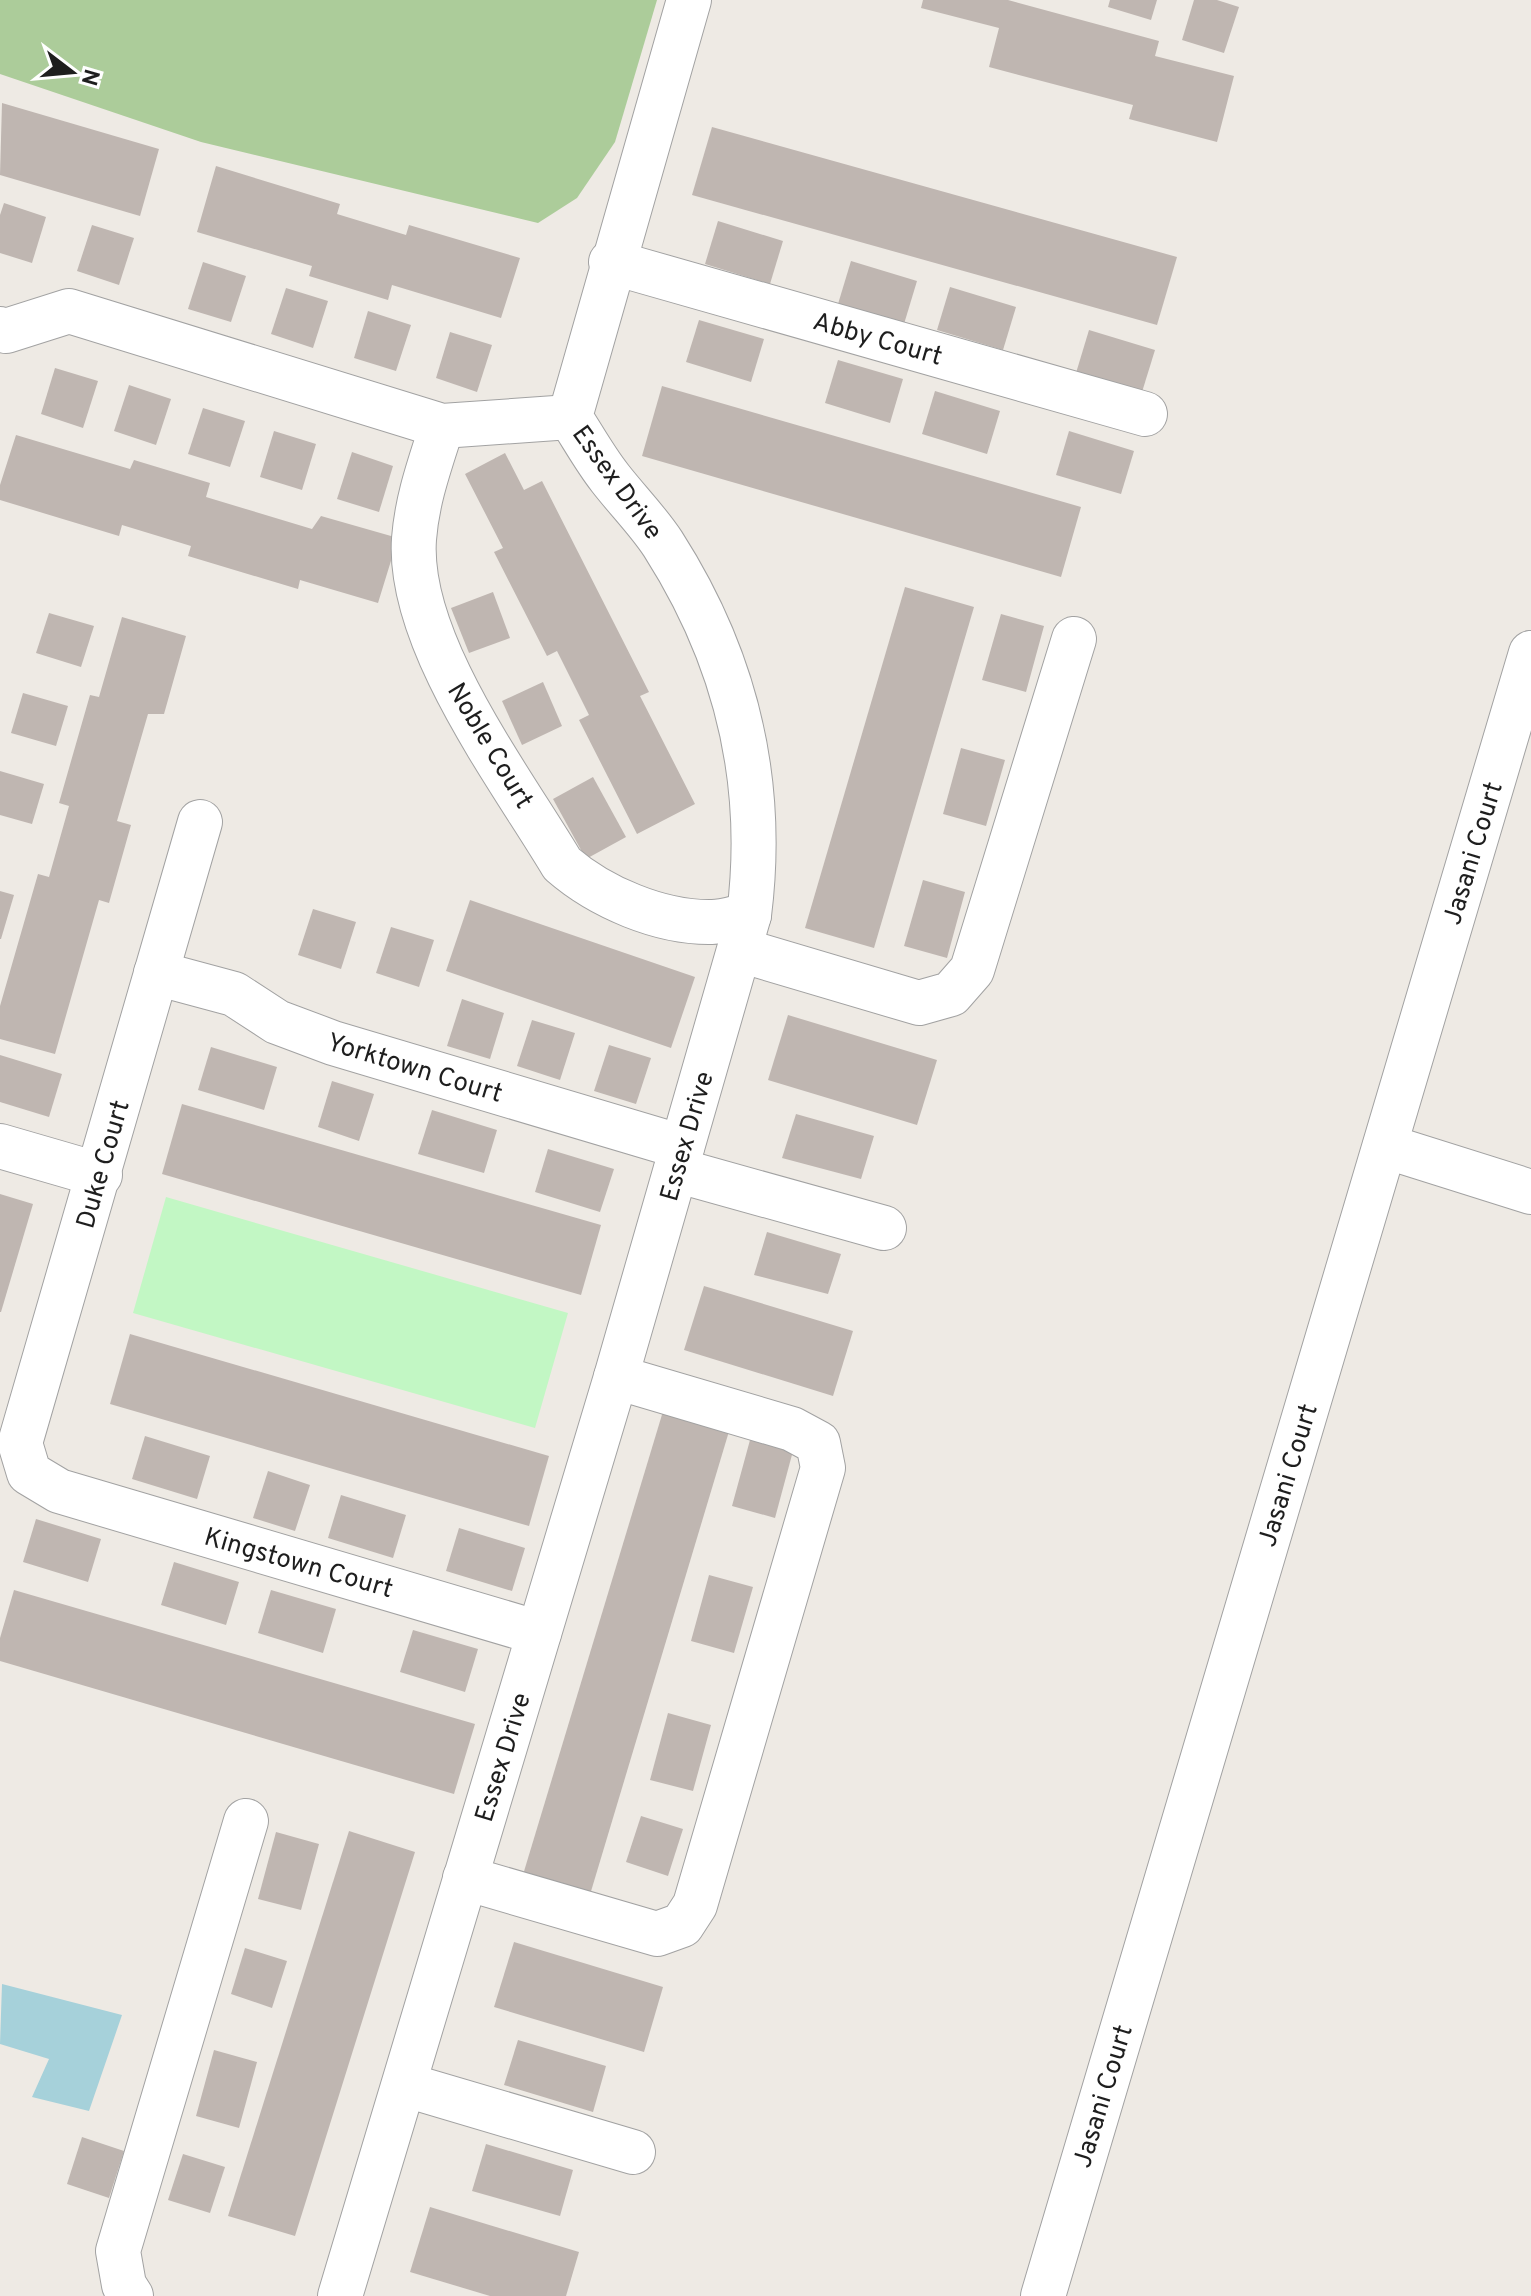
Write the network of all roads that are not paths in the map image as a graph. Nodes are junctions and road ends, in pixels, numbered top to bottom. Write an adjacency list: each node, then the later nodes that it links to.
1 (689, 0): 2 (street, Essex Drive)
2 (611, 262): 4 (street, Abby Court); 5 (street, Essex Drive)
3 (2, 337): 6 (street)
4 (1145, 414)
5 (570, 417): 6 (street); 10 (street, Essex Drive)
6 (442, 426): 10 (street, Noble Court)
7 (1074, 639): 10 (street)
8 (1531, 653): 13 (street, Jasani Court)
9 (200, 822): 11 (street, Duke Court)
10 (745, 932): 14 (street, Essex Drive)
11 (156, 973): 14 (street, Yorktown Court); 15 (street, Duke Court)
12 (0, 1146): 15 (street)
13 (1385, 1146): 16 (street); 27 (street, Jasani Court)
14 (679, 1158): 17 (street, Yorktown Court); 18 (street, Essex Drive)
15 (100, 1175): 19 (street, Duke Court)
16 (1531, 1192)
17 (884, 1228)
18 (616, 1377): 20 (street, Essex Drive); 22 (street)
19 (59, 1491): 20 (street, Kingstown Court)
20 (539, 1633): 22 (street, Essex Drive)
21 (246, 1821): 26 (street)
22 (465, 1878): 23 (street, Essex Drive)
23 (406, 2085): 24 (street); 25 (street, Essex Drive)
24 (633, 2152)
25 (343, 2295)
26 (131, 2296)
27 (1043, 2296)

